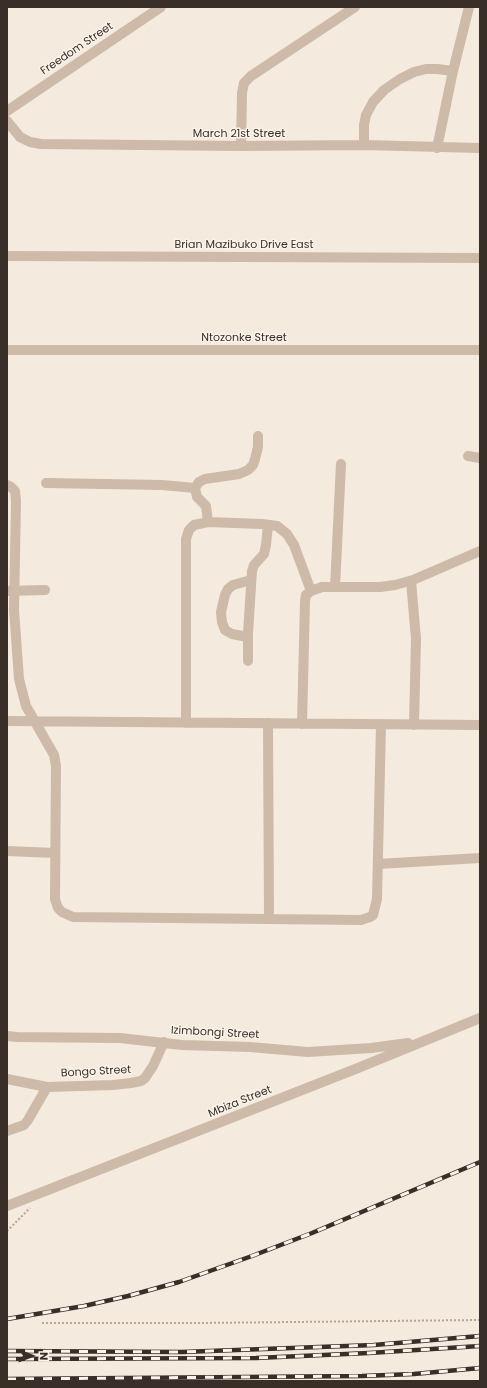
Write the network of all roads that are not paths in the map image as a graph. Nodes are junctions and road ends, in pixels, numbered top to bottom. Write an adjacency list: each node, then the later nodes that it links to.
1 (161, 7): 5 (street, Freedom Street)
2 (355, 7): 8 (street)
3 (469, 7): 4 (street)
4 (453, 71): 7 (street); 9 (street)
5 (7, 111)
6 (7, 121): 8 (street, March 21st Street)
7 (364, 145): 8 (street, March 21st Street); 9 (street, March 21st Street)
8 (241, 146)
9 (437, 148): 10 (street, March 21st Street)
10 (480, 148)
11 (7, 256): 12 (street, Brian Mazibuko Drive East)
12 (480, 258)
13 (7, 350): 14 (street, Ntozonke Street)
14 (480, 350)
15 (258, 436): 21 (street)
16 (468, 456): 17 (street)
17 (480, 458)
18 (341, 464): 27 (street)
19 (46, 482): 21 (street)
20 (7, 485): 29 (street)
21 (195, 488): 22 (street)
22 (208, 522): 23 (street); 35 (street)
23 (268, 525): 25 (street); 30 (street)
24 (480, 551): 26 (street)
25 (251, 580): 31 (street); 31 (street)
26 (411, 581): 27 (street); 39 (street)
27 (335, 587): 30 (street)
28 (45, 590): 29 (street)
29 (11, 591): 34 (street)
30 (311, 591): 37 (street)
31 (248, 637): 32 (street)
32 (248, 661)
33 (7, 721): 34 (street)
34 (34, 722): 35 (street); 42 (street)
35 (186, 723): 36 (street)
36 (268, 723): 37 (street); 45 (street)
37 (302, 724): 38 (street)
38 (381, 724): 39 (street); 44 (street)
39 (414, 724): 40 (street)
40 (480, 725)
41 (7, 851): 42 (street)
42 (55, 852): 45 (street)
43 (480, 858): 44 (street)
44 (378, 864): 45 (street)
45 (269, 919)
46 (480, 1018): 48 (street, Mbiza Street)
47 (7, 1036): 49 (street, Izimbongi Street)
48 (422, 1041): 49 (street, Izimbongi Street); 53 (street, Mbiza Street)
49 (164, 1042): 51 (street, Bongo Street)
50 (7, 1079): 51 (street, Bongo Street)
51 (47, 1087): 52 (street)
52 (7, 1131)
53 (7, 1206)

